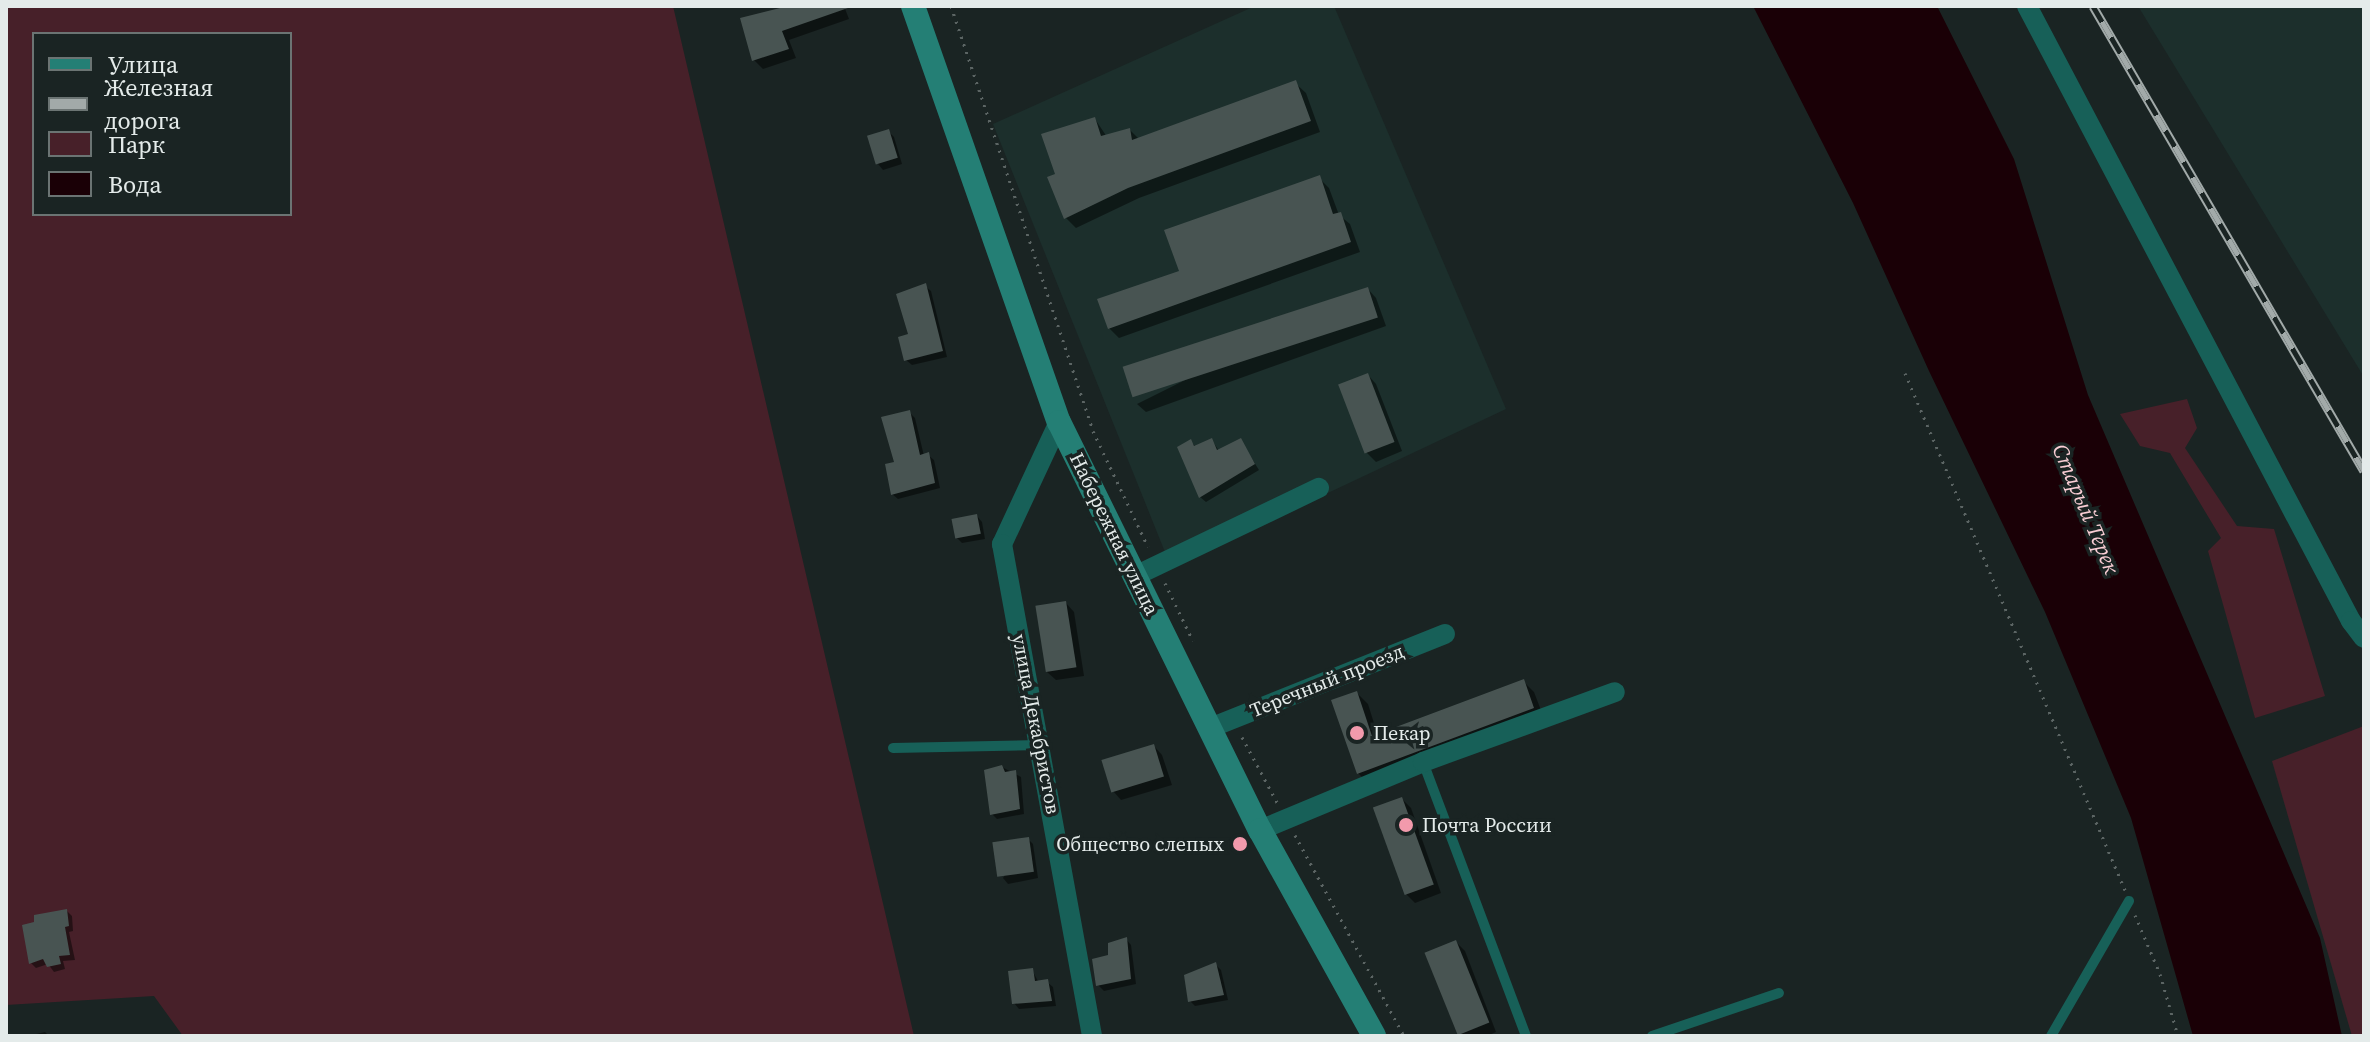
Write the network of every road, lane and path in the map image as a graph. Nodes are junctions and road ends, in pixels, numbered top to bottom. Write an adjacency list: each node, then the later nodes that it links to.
1 (913, 6): 5 (main road, Набережная улица)
2 (951, 6): 7 (path)
3 (2027, 6): 10 (street)
4 (1905, 373): 20 (path)
5 (1059, 422): 8 (main road, Набережная улица); 15 (street, улица Декабристов)
6 (1319, 488): 8 (street)
7 (1153, 557)
8 (1147, 573): 11 (path); 13 (main road, Набережная улица)
9 (1445, 634): 13 (street, Теречный проезд)
10 (2364, 638)
11 (1199, 654)
12 (1615, 692): 17 (street)
13 (1210, 728): 19 (main road, Набережная улица)
14 (1238, 730): 18 (path)
15 (1040, 745): 16 (lane); 22 (street, улица Декабристов)
16 (893, 748)
17 (1423, 762): 18 (street); 25 (lane)
18 (1287, 819): 19 (street); 24 (path)
19 (1260, 830): 23 (main road, Набережная улица)
20 (2129, 901): 27 (lane); 28 (path)
21 (1779, 993): 26 (lane)
22 (1092, 1036)
23 (1374, 1036)
24 (1404, 1036)
25 (1526, 1036)
26 (1652, 1036)
27 (2051, 1036)
28 (2178, 1036)

